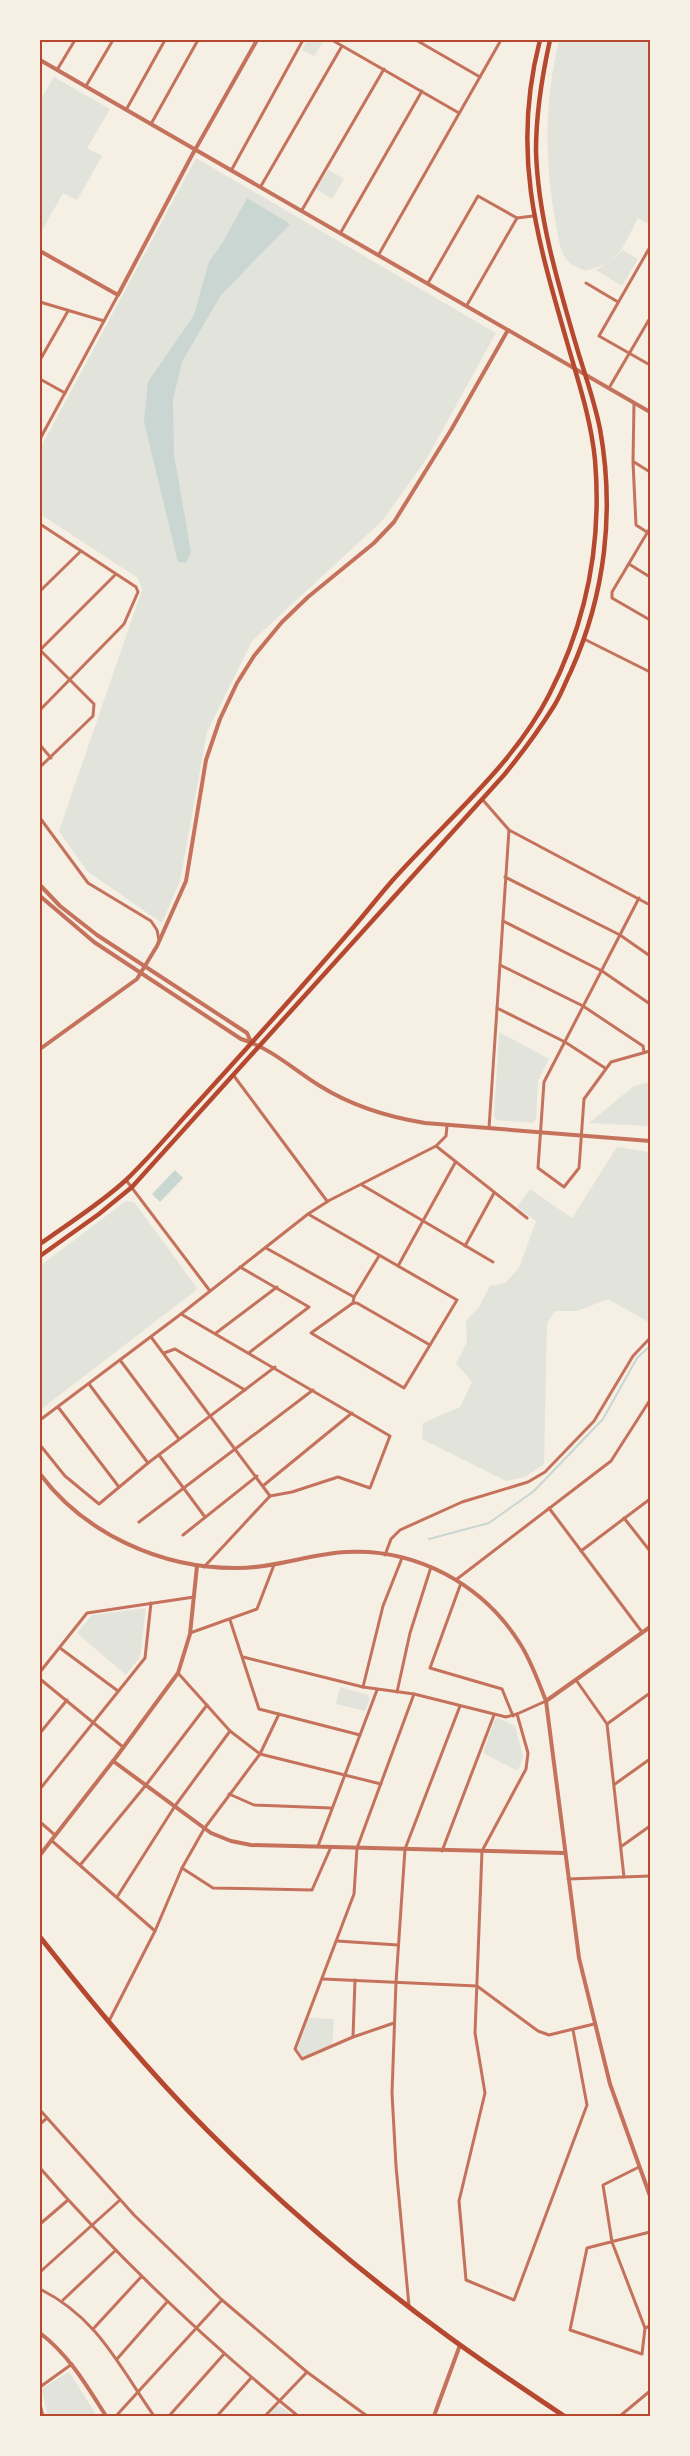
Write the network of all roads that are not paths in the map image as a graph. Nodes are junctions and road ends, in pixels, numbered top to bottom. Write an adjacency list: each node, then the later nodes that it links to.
1 (75, 40): 15 (street)
2 (113, 40): 17 (street)
3 (165, 40): 19 (street)
4 (198, 40): 21 (street)
5 (257, 40): 22 (street)
6 (303, 40): 23 (street)
7 (332, 40): 12 (street)
8 (416, 40): 16 (street)
9 (501, 40): 16 (street)
10 (540, 40): 26 (main road)
11 (550, 40): 46 (main road)
12 (342, 46): 14 (street); 24 (street)
13 (40, 60): 15 (street)
14 (384, 69): 18 (street); 25 (street)
15 (57, 70): 17 (street)
16 (480, 77): 20 (street)
17 (86, 86): 19 (street)
18 (422, 91): 20 (street); 28 (street)
19 (126, 110): 21 (street)
20 (459, 113): 31 (street)
21 (151, 124): 22 (street)
22 (195, 148): 23 (street); 34 (street)
23 (232, 169): 24 (street)
24 (261, 186): 25 (street)
25 (302, 210): 28 (street)
26 (533, 216): 27 (street); 45 (main road)
27 (517, 218): 32 (street); 37 (street)
28 (341, 232): 31 (street)
29 (650, 247): 36 (street)
30 (40, 251): 34 (street)
31 (378, 254): 32 (street)
32 (428, 282): 37 (street)
33 (586, 283): 36 (street)
34 (118, 296): 40 (street)
35 (40, 302): 38 (street)
36 (618, 302): 42 (street)
37 (466, 305): 41 (street)
38 (68, 311): 40 (street); 43 (street)
39 (650, 318): 42 (street)
40 (104, 321): 49 (street)
41 (508, 330): 45 (street); 84 (street)
42 (629, 353): 44 (street); 48 (street)
43 (40, 360)
44 (650, 365)
45 (576, 370): 46 (street); 93 (main road)
46 (586, 376): 48 (street); 66 (main road)
47 (40, 379): 49 (street)
48 (609, 388): 50 (street)
49 (65, 393): 52 (street)
50 (634, 403): 51 (street); 53 (street)
51 (650, 412)
52 (40, 439)
53 (633, 462): 54 (street); 59 (street)
54 (650, 472)
55 (40, 524): 56 (street)
56 (44, 527): 58 (street); 60 (street)
57 (650, 528): 59 (street)
58 (40, 531)
59 (649, 533): 61 (street)
60 (81, 551): 62 (street); 64 (street)
61 (628, 564): 63 (street); 65 (street)
62 (115, 575): 67 (street); 69 (street)
63 (650, 577)
64 (40, 591)
65 (650, 620)
66 (584, 639): 68 (street); 74 (main road)
67 (40, 650): 69 (street)
68 (650, 672)
69 (70, 680): 70 (street); 72 (street)
70 (40, 710)
71 (40, 744): 72 (street)
72 (51, 758): 73 (street)
73 (40, 767)
74 (482, 799): 76 (street); 95 (main road)
75 (40, 818): 84 (street)
76 (509, 830): 77 (street); 80 (street)
77 (505, 877): 82 (street); 83 (street)
78 (40, 885): 87 (street)
79 (40, 896): 89 (street)
80 (639, 898): 81 (street); 83 (street)
81 (650, 905)
82 (503, 921): 86 (street); 88 (street)
83 (620, 935): 85 (street); 88 (street)
84 (159, 940): 87 (street)
85 (650, 956)
86 (500, 964): 91 (street); 92 (street)
87 (145, 967): 89 (street); 93 (street)
88 (602, 970): 90 (street); 91 (street)
89 (141, 973): 93 (street); 96 (street)
90 (650, 1004)
91 (583, 1006): 94 (street); 98 (street)
92 (496, 1008): 94 (street); 102 (street)
93 (251, 1042): 95 (street); 108 (main road)
94 (565, 1042): 99 (street); 103 (street)
95 (260, 1046): 100 (main road); 101 (street)
96 (40, 1049)
97 (650, 1051): 98 (street)
98 (644, 1052): 99 (street)
99 (605, 1068): 104 (street)
100 (234, 1076): 110 (main road); 112 (street)
101 (447, 1126): 102 (street); 106 (street)
102 (489, 1128): 103 (street)
103 (540, 1132): 104 (street); 104 (street)
104 (582, 1135): 105 (street)
105 (650, 1141)
106 (436, 1146): 107 (street); 109 (street)
107 (454, 1163): 111 (street); 115 (street)
108 (126, 1180): 110 (street); 116 (main road)
109 (362, 1185): 112 (street); 115 (street)
110 (132, 1187): 119 (main road); 125 (street)
111 (494, 1192): 114 (street); 117 (street)
112 (327, 1202): 113 (street)
113 (308, 1214): 118 (street); 120 (street)
114 (527, 1218)
115 (422, 1221): 117 (street); 122 (street)
116 (40, 1244)
117 (465, 1246): 121 (street)
118 (266, 1248): 123 (street); 126 (street)
119 (40, 1256)
120 (379, 1256): 122 (street); 126 (street)
121 (493, 1262)
122 (398, 1266): 132 (street)
123 (240, 1267): 124 (street); 125 (street)
124 (277, 1287): 129 (street); 133 (street)
125 (210, 1291): 128 (street)
126 (354, 1297): 127 (street)
127 (354, 1303): 132 (street); 132 (street)
128 (182, 1314): 129 (street); 130 (street)
129 (216, 1333): 133 (street)
130 (151, 1337): 134 (street); 135 (street)
131 (650, 1338): 164 (street)
132 (430, 1345)
133 (250, 1352): 136 (street)
134 (164, 1353): 138 (street); 143 (street)
135 (120, 1360): 137 (street); 145 (street)
136 (274, 1367): 138 (street); 139 (street)
137 (89, 1384): 141 (street); 149 (street)
138 (245, 1390): 143 (street)
139 (313, 1390): 142 (street); 147 (street)
140 (650, 1400): 157 (street)
141 (58, 1407): 144 (street); 153 (street)
142 (352, 1413): 152 (street); 155 (street)
143 (210, 1416): 145 (street); 147 (street)
144 (40, 1420)
145 (179, 1439): 148 (street)
146 (40, 1445): 153 (street)
147 (236, 1450): 151 (street); 154 (street)
148 (159, 1455): 149 (street); 154 (street)
149 (148, 1463): 153 (street)
150 (40, 1474): 167 (street)
151 (257, 1476): 152 (street); 158 (street)
152 (264, 1485): 155 (street)
153 (120, 1487)
154 (184, 1489): 158 (street); 160 (street)
155 (270, 1496): 168 (street)
156 (650, 1499): 159 (street)
157 (549, 1508): 162 (street); 170 (street)
158 (205, 1517): 161 (street)
159 (624, 1518): 162 (street); 163 (street)
160 (139, 1522)
161 (183, 1535)
162 (581, 1551): 176 (street)
163 (650, 1551)
164 (385, 1554): 165 (street); 166 (street)
165 (402, 1558): 169 (street); 184 (street)
166 (274, 1565): 168 (street); 174 (street)
167 (197, 1566): 168 (street); 172 (street)
168 (204, 1567)
169 (431, 1567): 170 (street); 187 (street)
170 (457, 1579): 171 (street)
171 (461, 1582): 191 (street); 196 (street)
172 (194, 1597): 173 (street); 177 (street)
173 (151, 1603): 178 (street); 186 (street)
174 (230, 1620): 177 (street); 179 (street)
175 (650, 1627): 176 (street)
176 (642, 1632): 183 (street)
177 (190, 1634): 181 (street)
178 (60, 1648): 180 (street); 186 (street)
179 (243, 1657): 184 (street); 194 (street)
180 (40, 1672)
181 (178, 1673): 192 (street); 202 (street)
182 (40, 1679): 190 (street)
183 (576, 1680): 191 (street); 198 (street)
184 (363, 1687): 185 (street)
185 (377, 1690): 187 (street); 201 (street)
186 (118, 1692): 197 (street)
187 (397, 1692): 189 (street)
188 (650, 1693): 198 (street)
189 (414, 1694): 193 (street); 208 (street)
190 (67, 1700): 197 (street); 200 (street)
191 (546, 1701): 196 (street); 226 (street)
192 (207, 1705): 199 (street); 207 (street)
193 (460, 1706): 195 (street); 223 (street)
194 (279, 1714): 201 (street); 203 (street)
195 (494, 1715): 196 (street); 224 (street)
196 (515, 1715): 225 (street)
197 (94, 1723): 202 (street); 210 (street)
198 (607, 1724): 209 (street)
199 (230, 1731): 203 (street); 212 (street)
200 (40, 1733)
201 (360, 1735): 206 (street)
202 (123, 1748): 205 (street)
203 (260, 1754): 206 (street); 211 (street)
204 (650, 1759): 209 (street)
205 (113, 1761): 207 (street); 217 (street)
206 (344, 1775): 208 (street); 213 (street)
207 (146, 1784): 212 (street); 228 (street)
208 (381, 1784): 222 (street)
209 (615, 1784): 220 (street)
210 (40, 1789)
211 (230, 1794): 213 (street); 216 (street)
212 (174, 1806): 216 (street); 233 (street)
213 (332, 1808): 219 (street)
214 (40, 1822): 217 (street)
215 (650, 1826): 220 (street)
216 (204, 1829): 219 (street); 229 (street)
217 (55, 1835): 218 (street)
218 (51, 1840): 227 (street); 228 (street)
219 (318, 1846): 221 (street)
220 (622, 1846): 231 (street)
221 (331, 1847): 222 (street); 229 (street)
222 (357, 1848): 223 (street); 236 (street)
223 (405, 1849): 224 (street); 237 (street)
224 (442, 1851): 225 (street)
225 (482, 1852): 226 (street); 241 (street)
226 (564, 1853): 232 (street)
227 (40, 1855)
228 (81, 1864): 233 (street)
229 (182, 1868): 234 (street)
230 (650, 1876): 231 (street)
231 (624, 1877): 232 (street)
232 (567, 1879): 244 (street)
233 (117, 1897): 234 (street)
234 (155, 1931): 242 (street)
235 (40, 1937): 242 (highway)
236 (337, 1942): 237 (street); 238 (street)
237 (398, 1945): 240 (street)
238 (323, 1979): 239 (street); 246 (street)
239 (355, 1980): 240 (street); 246 (street)
240 (396, 1982): 241 (street); 243 (street)
241 (477, 1986): 245 (street); 245 (street)
242 (109, 2021): 267 (highway)
243 (394, 2023): 246 (street); 267 (street)
244 (594, 2024): 245 (street); 250 (street)
245 (574, 2030)
246 (353, 2037)
247 (40, 2110): 248 (street)
248 (47, 2118): 249 (street); 255 (street)
249 (40, 2124)
250 (639, 2167): 253 (street); 259 (street)
251 (40, 2168): 252 (street)
252 (42, 2173): 254 (street)
253 (650, 2196)
254 (68, 2200): 256 (street); 257 (street)
255 (120, 2200): 257 (street); 265 (street)
256 (40, 2224)
257 (92, 2226): 260 (street); 261 (street)
258 (650, 2232): 259 (street)
259 (612, 2242): 270 (street); 270 (street)
260 (116, 2250): 262 (street); 264 (street)
261 (40, 2272)
262 (141, 2277): 266 (street); 269 (street)
263 (40, 2290): 264 (street)
264 (63, 2300): 269 (street)
265 (222, 2300): 271 (street); 277 (street)
266 (167, 2302): 271 (street); 275 (street)
267 (409, 2306): 273 (highway)
268 (650, 2326): 270 (street)
269 (94, 2328): 275 (street)
270 (645, 2328)
271 (195, 2329): 274 (street); 281 (street)
272 (40, 2333): 276 (street)
273 (460, 2344): 293 (street); 294 (highway)
274 (224, 2354): 278 (street); 288 (street)
275 (118, 2359): 281 (street)
276 (72, 2364): 279 (street); 285 (street)
277 (307, 2372): 282 (street); 292 (street)
278 (251, 2378): 282 (street); 289 (street)
279 (40, 2387)
280 (650, 2391): 295 (street)
281 (138, 2392): 286 (street); 287 (street)
282 (279, 2401): 290 (street); 291 (street)
283 (40, 2404): 284 (street)
284 (43, 2416)
285 (106, 2416)
286 (116, 2416)
287 (154, 2416)
288 (169, 2416)
289 (217, 2416)
290 (265, 2416)
291 (298, 2416)
292 (367, 2416)
293 (434, 2416)
294 (564, 2416)
295 (620, 2416)

